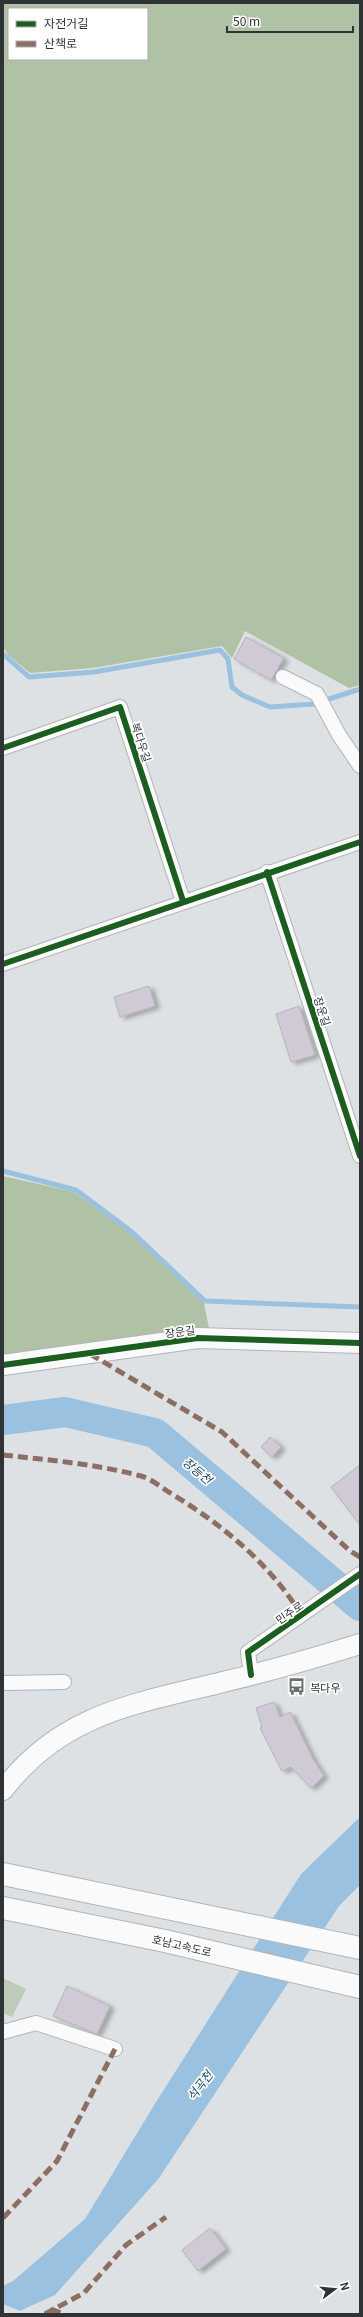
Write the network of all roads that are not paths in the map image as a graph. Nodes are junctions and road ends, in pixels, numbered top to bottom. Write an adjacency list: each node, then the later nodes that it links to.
1 (283, 677): 3 (street)
2 (3, 748): 6 (street, 복다우길)
3 (360, 766)
4 (360, 842): 5 (street)
5 (267, 872): 6 (street); 8 (street, 장운길)
6 (184, 901): 7 (street)
7 (3, 964)
8 (360, 1156)
9 (360, 1343): 10 (main road, 장운길)
10 (3, 1365)
11 (360, 1574): 13 (street, 민주로)
12 (355, 1646): 13 (main road)
13 (251, 1675): 16 (main road)
14 (64, 1682): 15 (street)
15 (3, 1683)
16 (3, 1790)
17 (3, 1874): 19 (highway)
18 (13, 1910): 20 (highway, 호남고속도로)
19 (352, 1946)
20 (360, 1987)
21 (3, 2032): 22 (street)
22 (115, 2049)

